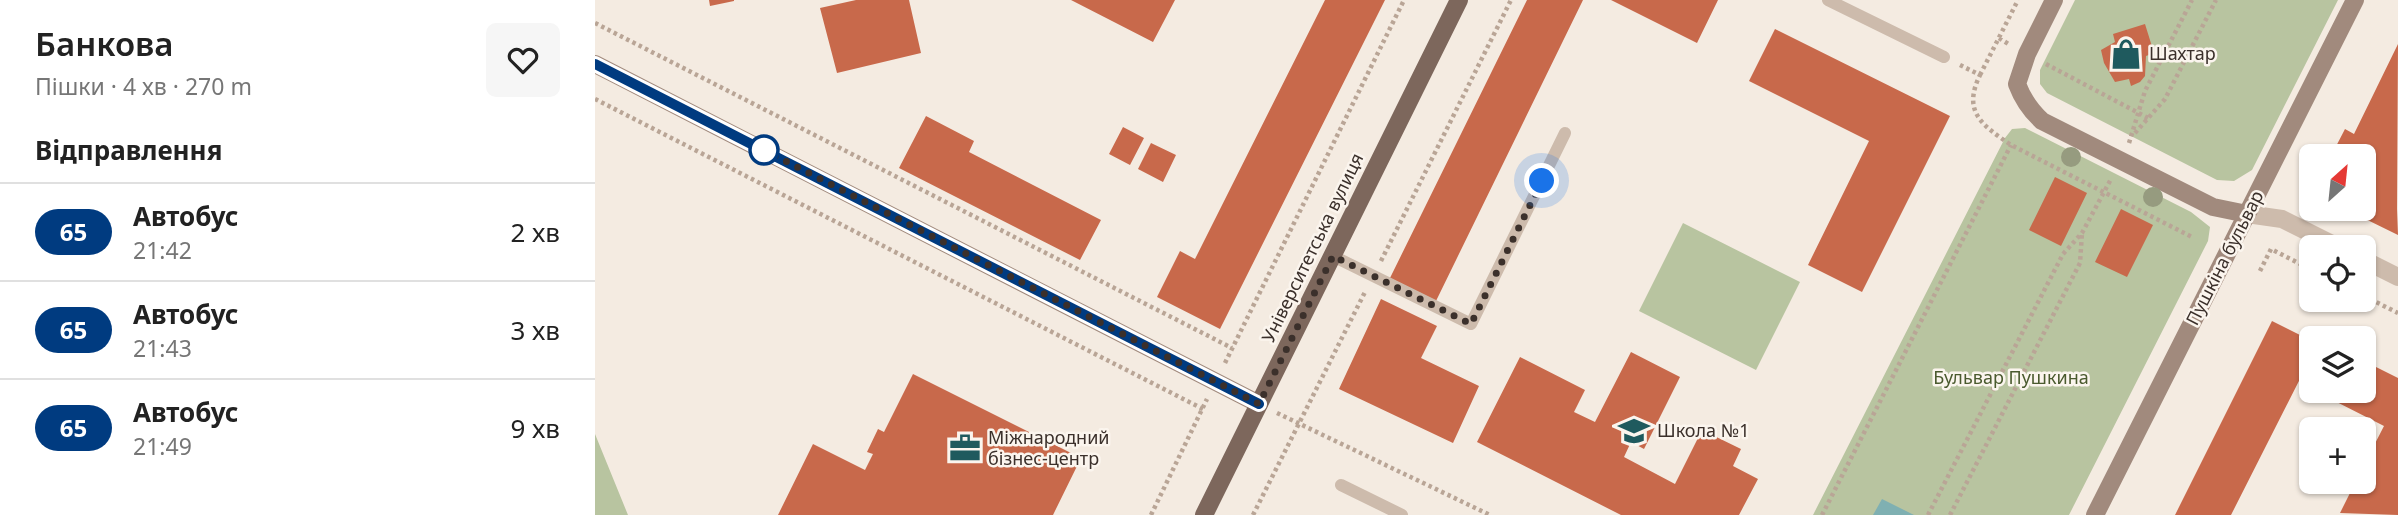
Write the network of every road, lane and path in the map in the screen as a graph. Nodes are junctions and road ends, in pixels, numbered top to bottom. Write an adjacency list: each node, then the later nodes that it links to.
1 (1404, 0): 34 (path)
2 (1459, 0): 27 (main road, Університетська вулиця)
3 (1828, 0): 12 (lane)
4 (2018, 0): 10 (path)
5 (2054, 0): 11 (street)
6 (2192, 0): 16 (path)
7 (2216, 0): 17 (path)
8 (2355, 0): 23 (street, Пушкіна бульвар)
9 (595, 23): 34 (path)
10 (1999, 38): 11 (path); 14 (path)
11 (2027, 54): 16 (path); 21 (street)
12 (1944, 57): 14 (path)
13 (595, 64): 35 (street)
14 (1979, 75): 20 (path)
15 (595, 99): 37 (path)
16 (2139, 113): 17 (path); 19 (path)
17 (2148, 118): 19 (path)
18 (1565, 134): 27 (lane)
19 (2132, 137): 21 (path)
20 (2011, 145): 22 (path); 43 (path)
21 (2120, 160): 22 (path); 23 (street)
22 (2104, 192): 24 (path); 26 (path)
23 (2247, 214): 25 (street); 46 (street, Пушкіна бульвар)
24 (2083, 233): 44 (path); 45 (path)
25 (2314, 235)
26 (2194, 238)
27 (1333, 256): 36 (main road, Університетська вулиця)
28 (2299, 263): 30 (path)
29 (2376, 266): 31 (street)
30 (2260, 271)
31 (2398, 277)
32 (2376, 302): 33 (path)
33 (2398, 313)
34 (1232, 348): 35 (path)
35 (1216, 382): 36 (street); 37 (path)
36 (1259, 404): 40 (main road, Університетська вулиця); 42 (path)
37 (1203, 409): 39 (path)
38 (1341, 485): 41 (lane)
39 (1151, 515)
40 (1204, 515)
41 (1402, 515)
42 (1490, 515)
43 (1822, 515)
44 (1928, 515)
45 (1950, 515)
46 (2095, 515)

